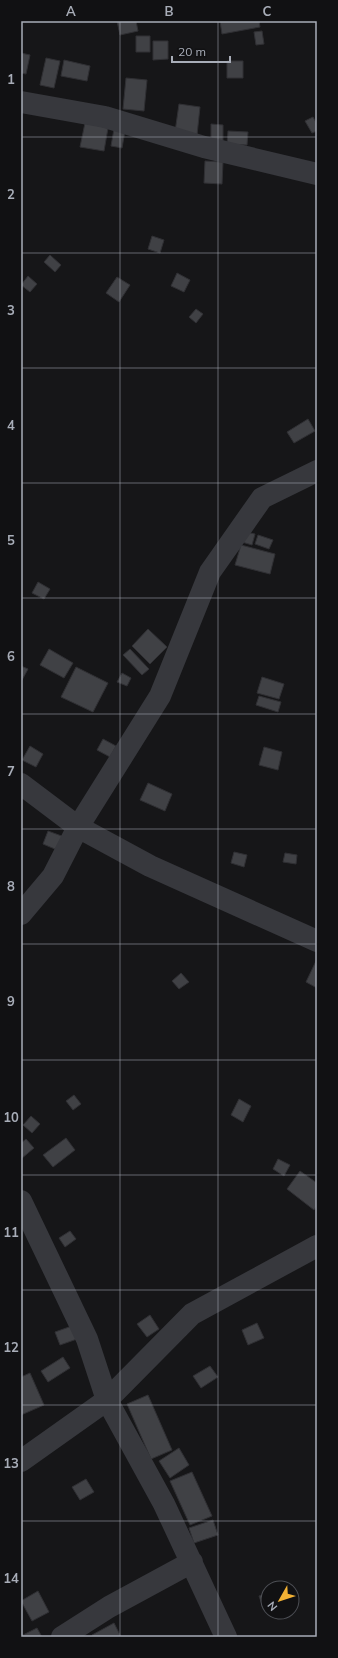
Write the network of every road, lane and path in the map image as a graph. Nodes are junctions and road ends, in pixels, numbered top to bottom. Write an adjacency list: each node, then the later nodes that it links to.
1 (21, 102): 2 (street)
2 (317, 174)
3 (317, 471): 5 (street)
4 (21, 784): 5 (street)
5 (78, 827): 6 (street); 7 (street)
6 (21, 914)
7 (317, 941)
8 (21, 1201): 10 (street)
9 (317, 1246): 10 (street)
10 (107, 1400): 11 (street); 12 (street)
11 (21, 1461)
12 (192, 1562): 13 (street); 14 (street)
13 (62, 1637)
14 (226, 1637)

